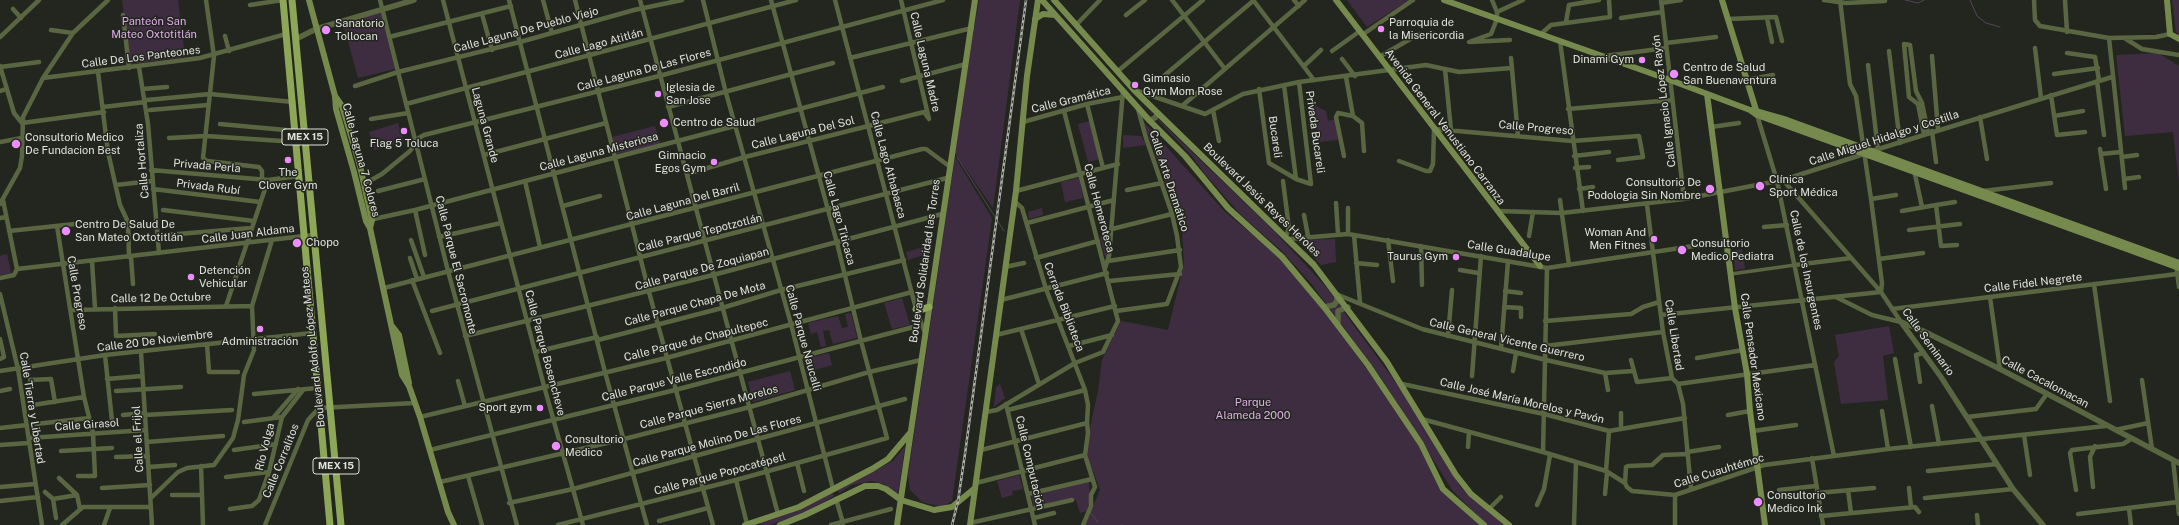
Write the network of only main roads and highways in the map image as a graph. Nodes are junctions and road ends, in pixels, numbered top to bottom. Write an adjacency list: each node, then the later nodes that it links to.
1 (283, 0): 33 (main road, Boulevard Adolfo López Mateos / MEX 15)
2 (292, 0): 34 (main road, Boulevard Adolfo López Mateos / MEX 15)
3 (309, 0): 16 (main road, Calle Laguna 7 Colores)
4 (975, 0): 23 (main road, Boulevard Solidaridad las Torres)
5 (1038, 0): 13 (main road)
6 (1042, 0): 12 (main road, Boulevard Jesús Reyes Heroles)
7 (1054, 0): 41 (main road, Boulevard Jesús Reyes Heroles)
8 (1336, 0): 21 (main road, Avenida General Venustiano Carranza)
9 (1444, 0): 15 (main road)
10 (1722, 0): 17 (main road, Calle de los Insurgentes)
11 (2167, 0): 14 (main road)
12 (1055, 15): 13 (main road); 40 (main road, Boulevard Jesús Reyes Heroles)
13 (1035, 19): 26 (main road)
14 (2179, 39)
15 (1707, 94): 17 (main road); 42 (main road, Calle Pensador Mexicano)
16 (335, 96): 20 (main road, Calle Laguna 7 Colores); 20 (main road, Calle Laguna 7 Colores)
17 (1754, 111): 18 (main road)
18 (1863, 151): 19 (main road); 19 (main road)
19 (1914, 170): 22 (main road)
20 (369, 220): 30 (main road, Calle Laguna 7 Colores)
21 (1540, 266)
22 (2177, 267)
23 (929, 307): 24 (main road); 25 (main road, Boulevard Solidaridad las Torres)
24 (916, 309)
25 (910, 433): 27 (main road); 29 (main road, Boulevard Solidaridad las Torres)
26 (976, 485): 29 (main road); 32 (main road)
27 (833, 489): 28 (main road); 31 (main road)
28 (836, 499): 29 (main road); 38 (main road)
29 (900, 500): 39 (main road, Boulevard Solidaridad las Torres)
30 (448, 512): 35 (main road, Calle Laguna 7 Colores); 36 (main road, Calle Laguna 7 Colores)
31 (756, 523): 37 (main road)
32 (973, 524)
33 (330, 525)
34 (341, 525)
35 (449, 525)
36 (454, 525)
37 (746, 525)
38 (780, 525)
39 (897, 525)
40 (1484, 525)
41 (1509, 525)
42 (1765, 525)

